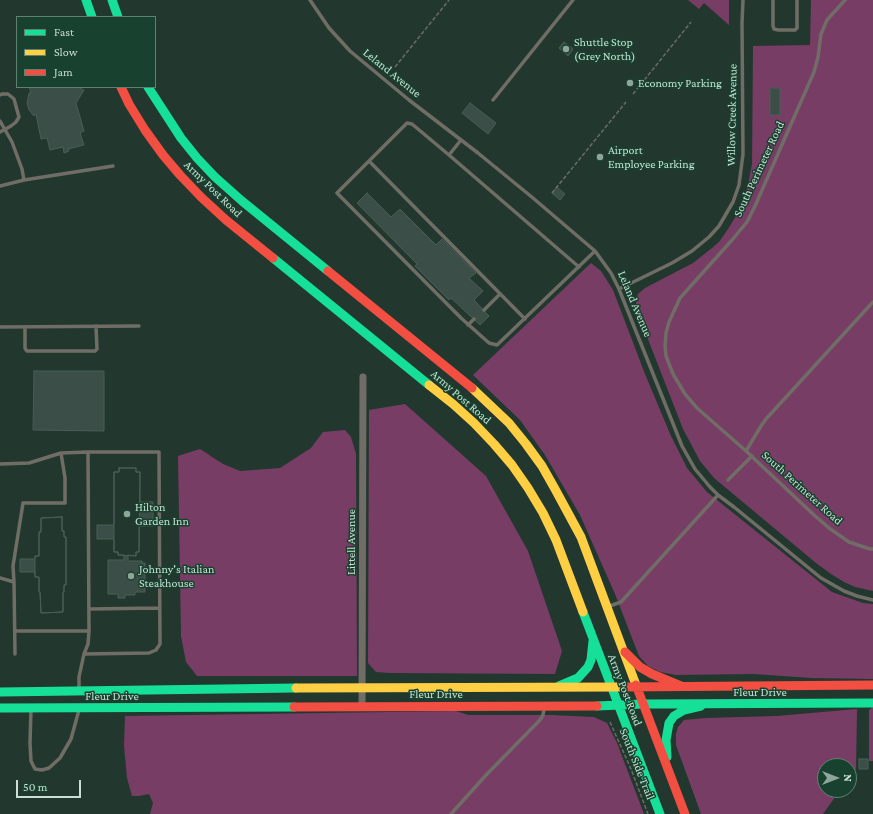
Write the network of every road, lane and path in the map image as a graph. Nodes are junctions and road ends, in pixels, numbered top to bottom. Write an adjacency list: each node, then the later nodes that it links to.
1 (86, 0): 10 (main road)
2 (112, 0): 11 (main road)
3 (310, 0): 23 (lane, Leland Avenue)
4 (449, 0): 13 (path)
5 (573, 0): 18 (lane)
6 (743, 0): 32 (lane, Willow Creek Avenue)
7 (773, 0): 8 (lane)
8 (797, 0)
9 (845, 0): 44 (lane, South Perimeter Road)
10 (92, 16)
11 (118, 16)
12 (692, 22): 16 (path)
13 (395, 66)
14 (121, 88): 60 (main road, Army Post Road)
15 (149, 88): 55 (main road, Army Post Road)
16 (633, 94)
17 (0, 95): 21 (lane)
18 (493, 100)
19 (626, 102): 29 (path)
20 (0, 121): 21 (lane)
21 (5, 129): 22 (lane); 27 (lane)
22 (0, 132)
23 (461, 140): 24 (lane); 30 (lane, Leland Avenue)
24 (449, 155): 25 (lane); 31 (lane)
25 (369, 161): 33 (lane); 38 (lane)
26 (113, 166): 27 (lane)
27 (24, 180): 28 (lane)
28 (0, 186)
29 (552, 193)
30 (595, 251): 31 (lane); 32 (lane, Leland Avenue)
31 (579, 267): 37 (lane)
32 (619, 289): 50 (lane, Leland Avenue)
33 (500, 294): 35 (lane); 37 (lane)
34 (873, 302): 44 (lane)
35 (484, 310)
36 (474, 319): 38 (lane)
37 (525, 319): 38 (lane)
38 (468, 325)
39 (96, 326): 40 (lane); 42 (lane); 42 (lane)
40 (139, 326)
41 (0, 327): 42 (lane)
42 (26, 327)
43 (363, 377): 67 (street, Littell Avenue)
44 (746, 451): 47 (lane, South Perimeter Road)
45 (88, 452): 46 (lane); 56 (lane); 57 (lane)
46 (61, 453): 48 (lane); 53 (lane)
47 (752, 456): 49 (lane); 51 (lane, South Perimeter Road)
48 (0, 464)
49 (728, 480)
50 (718, 495): 54 (lane, Leland Avenue); 55 (lane)
51 (873, 549)
52 (0, 578): 53 (lane)
53 (14, 582): 58 (lane)
54 (873, 600)
55 (607, 607): 61 (main road, Army Post Road)
56 (159, 608): 57 (lane); 63 (lane)
57 (89, 609): 59 (lane)
58 (15, 631): 59 (lane); 62 (lane)
59 (89, 631): 63 (lane)
60 (593, 639): 68 (main road); 69 (main road, Army Post Road)
61 (623, 651): 65 (main road, Army Post Road); 66 (main road)
62 (15, 654)
63 (84, 654): 70 (lane)
64 (873, 685): 66 (main road, Fleur Drive)
65 (636, 686): 66 (main road, Fleur Drive); 69 (main road, Fleur Drive); 73 (main road, Army Post Road)
66 (680, 686)
67 (361, 687): 68 (main road, Fleur Drive); 70 (main road, Fleur Drive); 76 (street, Littell Avenue)
68 (556, 687): 69 (main road, Fleur Drive)
69 (611, 687): 75 (main road, Army Post Road)
70 (79, 690): 71 (main road, Fleur Drive); 80 (main road)
71 (0, 692)
72 (873, 703): 74 (main road, Fleur Drive)
73 (643, 704): 74 (main road, Fleur Drive); 75 (main road, Fleur Drive); 82 (main road, Army Post Road)
74 (713, 704): 82 (main road)
75 (618, 705): 77 (main road, Fleur Drive); 85 (main road, Army Post Road)
76 (362, 706): 77 (main road, Fleur Drive); 80 (main road, Fleur Drive)
77 (544, 706): 83 (lane)
78 (0, 708): 79 (main road, Fleur Drive)
79 (31, 708): 80 (main road, Fleur Drive); 80 (lane)
80 (80, 708)
81 (610, 722): 84 (path, South Side Trail)
82 (667, 767): 86 (main road, Army Post Road)
83 (451, 814)
84 (648, 814)
85 (660, 814)
86 (685, 814)

